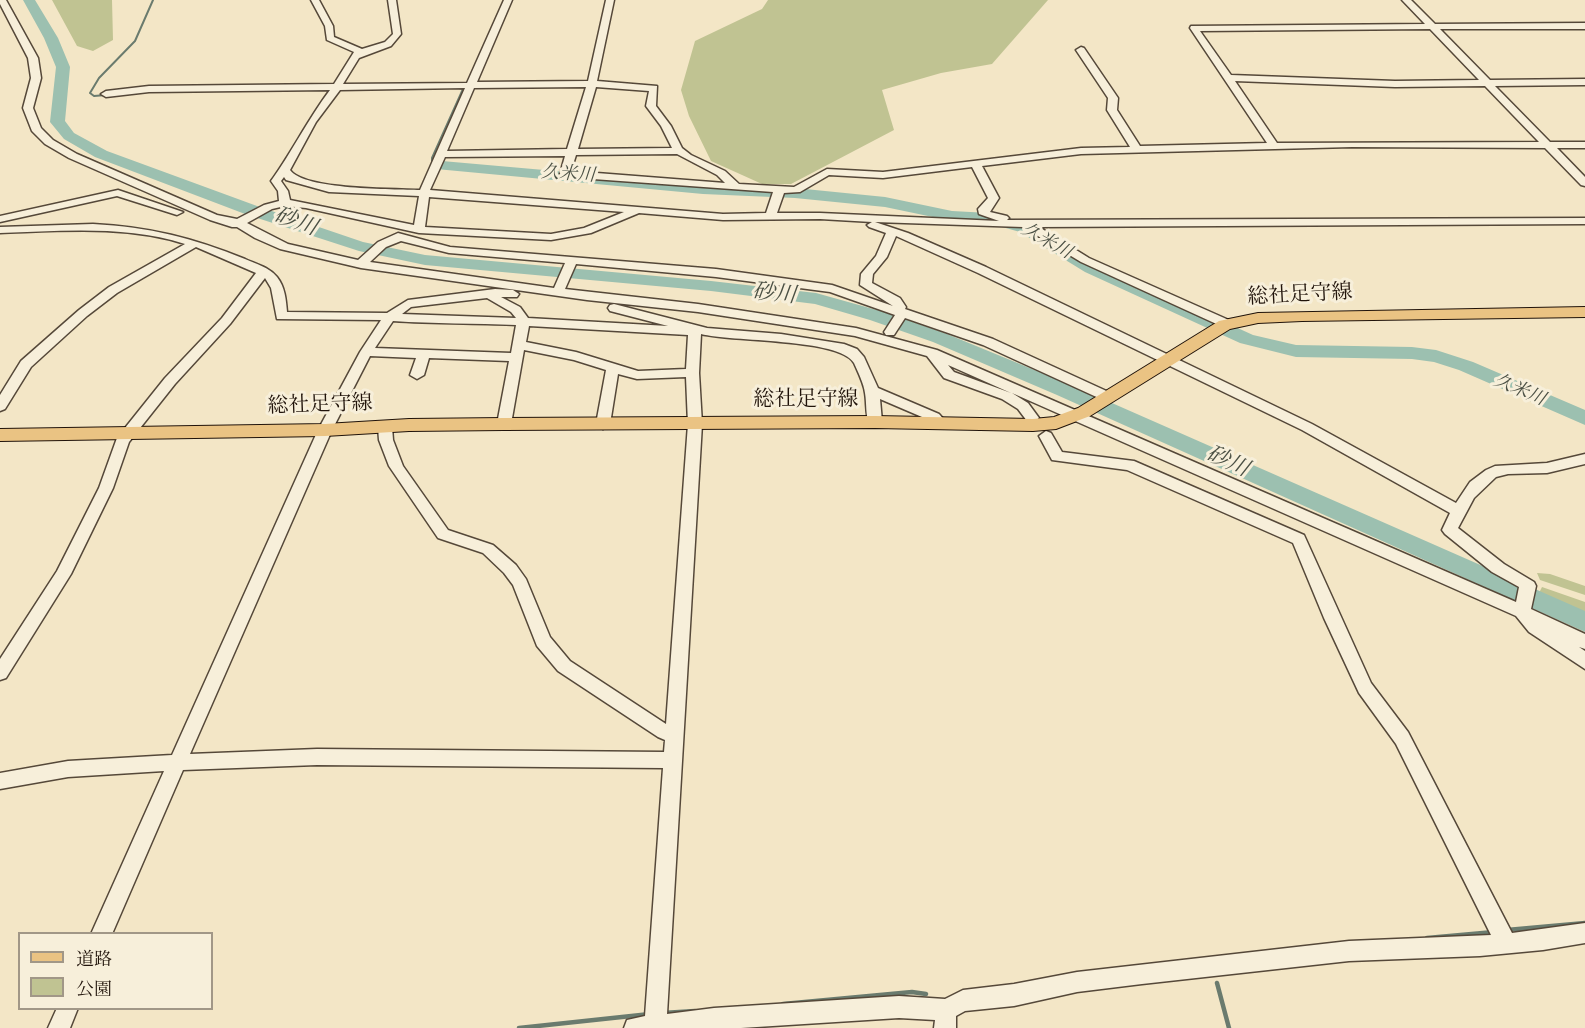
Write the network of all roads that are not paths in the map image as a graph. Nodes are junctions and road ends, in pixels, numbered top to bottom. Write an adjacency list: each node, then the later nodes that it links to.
1 (2, 0): 36 (street)
2 (315, 0): 10 (street)
3 (393, 0): 10 (street)
4 (508, 0): 15 (street)
5 (610, 0): 14 (street)
6 (1406, 0): 8 (street)
7 (1585, 26): 8 (street)
8 (1432, 27): 11 (street); 12 (street)
9 (1081, 50): 21 (street)
10 (361, 52): 16 (street)
11 (1228, 78): 12 (street); 20 (street)
12 (1486, 82): 13 (street); 18 (street)
13 (1585, 82)
14 (592, 84): 15 (street); 22 (street); 23 (street)
15 (470, 85): 16 (street); 24 (street)
16 (336, 89): 17 (street); 26 (street)
17 (106, 94)
18 (1545, 144): 19 (street); 20 (street); 27 (street)
19 (1585, 145)
20 (1275, 147): 21 (street)
21 (1137, 149): 25 (street)
22 (680, 151): 23 (street); 28 (street)
23 (571, 153): 24 (street); 28 (street)
24 (438, 161): 30 (street)
25 (976, 164): 29 (street); 39 (street)
26 (285, 171): 30 (street); 31 (street)
27 (1585, 183)
28 (736, 187): 29 (street)
29 (779, 191): 33 (street)
30 (425, 193): 32 (street); 41 (street)
31 (285, 203): 36 (street); 41 (street)
32 (636, 211): 33 (street); 45 (street)
33 (770, 217): 34 (street)
34 (850, 218): 38 (street); 43 (street)
35 (0, 219): 36 (street)
36 (242, 221): 48 (street)
37 (1585, 221): 39 (street)
38 (915, 222): 39 (street); 43 (street)
39 (1023, 224): 56 (street)
40 (0, 230): 46 (street)
41 (419, 230): 42 (street)
42 (433, 231): 44 (street); 45 (street)
43 (898, 233): 52 (street); 64 (street)
44 (398, 236): 47 (street); 48 (street)
45 (521, 236): 47 (street)
46 (195, 243): 49 (street); 70 (street)
47 (572, 260): 50 (street); 52 (street)
48 (361, 264): 50 (street)
49 (263, 272): 54 (street); 80 (street)
50 (558, 292): 51 (street); 57 (street); 59 (street)
51 (495, 293): 54 (street); 55 (street)
52 (903, 312): 58 (street); 69 (street)
53 (1585, 312): 56 (main road, 総社足守線)
54 (389, 316): 55 (street); 61 (street)
55 (523, 322): 57 (street); 60 (street)
56 (1222, 327): 64 (main road, 総社足守線)
57 (694, 330): 66 (street); 68 (street)
58 (890, 332): 59 (street); 62 (street)
59 (867, 335): 62 (street)
60 (518, 351): 63 (street); 65 (street); 75 (street)
61 (366, 352): 63 (street); 79 (street)
62 (932, 353): 71 (street); 72 (street)
63 (423, 355): 67 (street)
64 (1168, 360): 69 (main road, 総社足守線); 84 (street)
65 (613, 367): 66 (street); 76 (street)
66 (692, 373): 77 (street)
67 (417, 375)
68 (872, 391): 73 (street); 74 (street)
69 (1106, 399): 71 (main road, 総社足守線)
70 (0, 406)
71 (1080, 414): 74 (main road, 総社足守線); 85 (street)
72 (1032, 418)
73 (875, 422): 74 (main road, 総社足守線); 77 (main road, 総社足守線)
74 (940, 423)
75 (504, 424): 76 (main road, 総社足守線); 78 (main road, 総社足守線)
76 (603, 424): 77 (main road, 総社足守線)
77 (694, 424): 89 (street)
78 (385, 427): 79 (main road, 総社足守線); 89 (street)
79 (325, 430): 80 (main road, 総社足守線); 91 (street)
80 (130, 432): 81 (main road, 総社足守線); 88 (street)
81 (0, 435)
82 (1046, 436): 95 (street)
83 (1585, 459): 84 (street)
84 (1458, 511): 85 (street)
85 (1524, 608): 86 (street); 87 (street)
86 (1585, 642)
87 (1585, 662)
88 (0, 673)
89 (674, 735): 90 (street)
90 (672, 760): 91 (street); 98 (street)
91 (176, 764): 92 (street); 93 (street)
92 (0, 781)
93 (101, 932)
94 (1585, 933): 95 (street)
95 (1502, 935): 97 (street)
96 (67, 1010): 99 (street)
97 (946, 1019): 98 (street)
98 (645, 1027)
99 (59, 1028)

